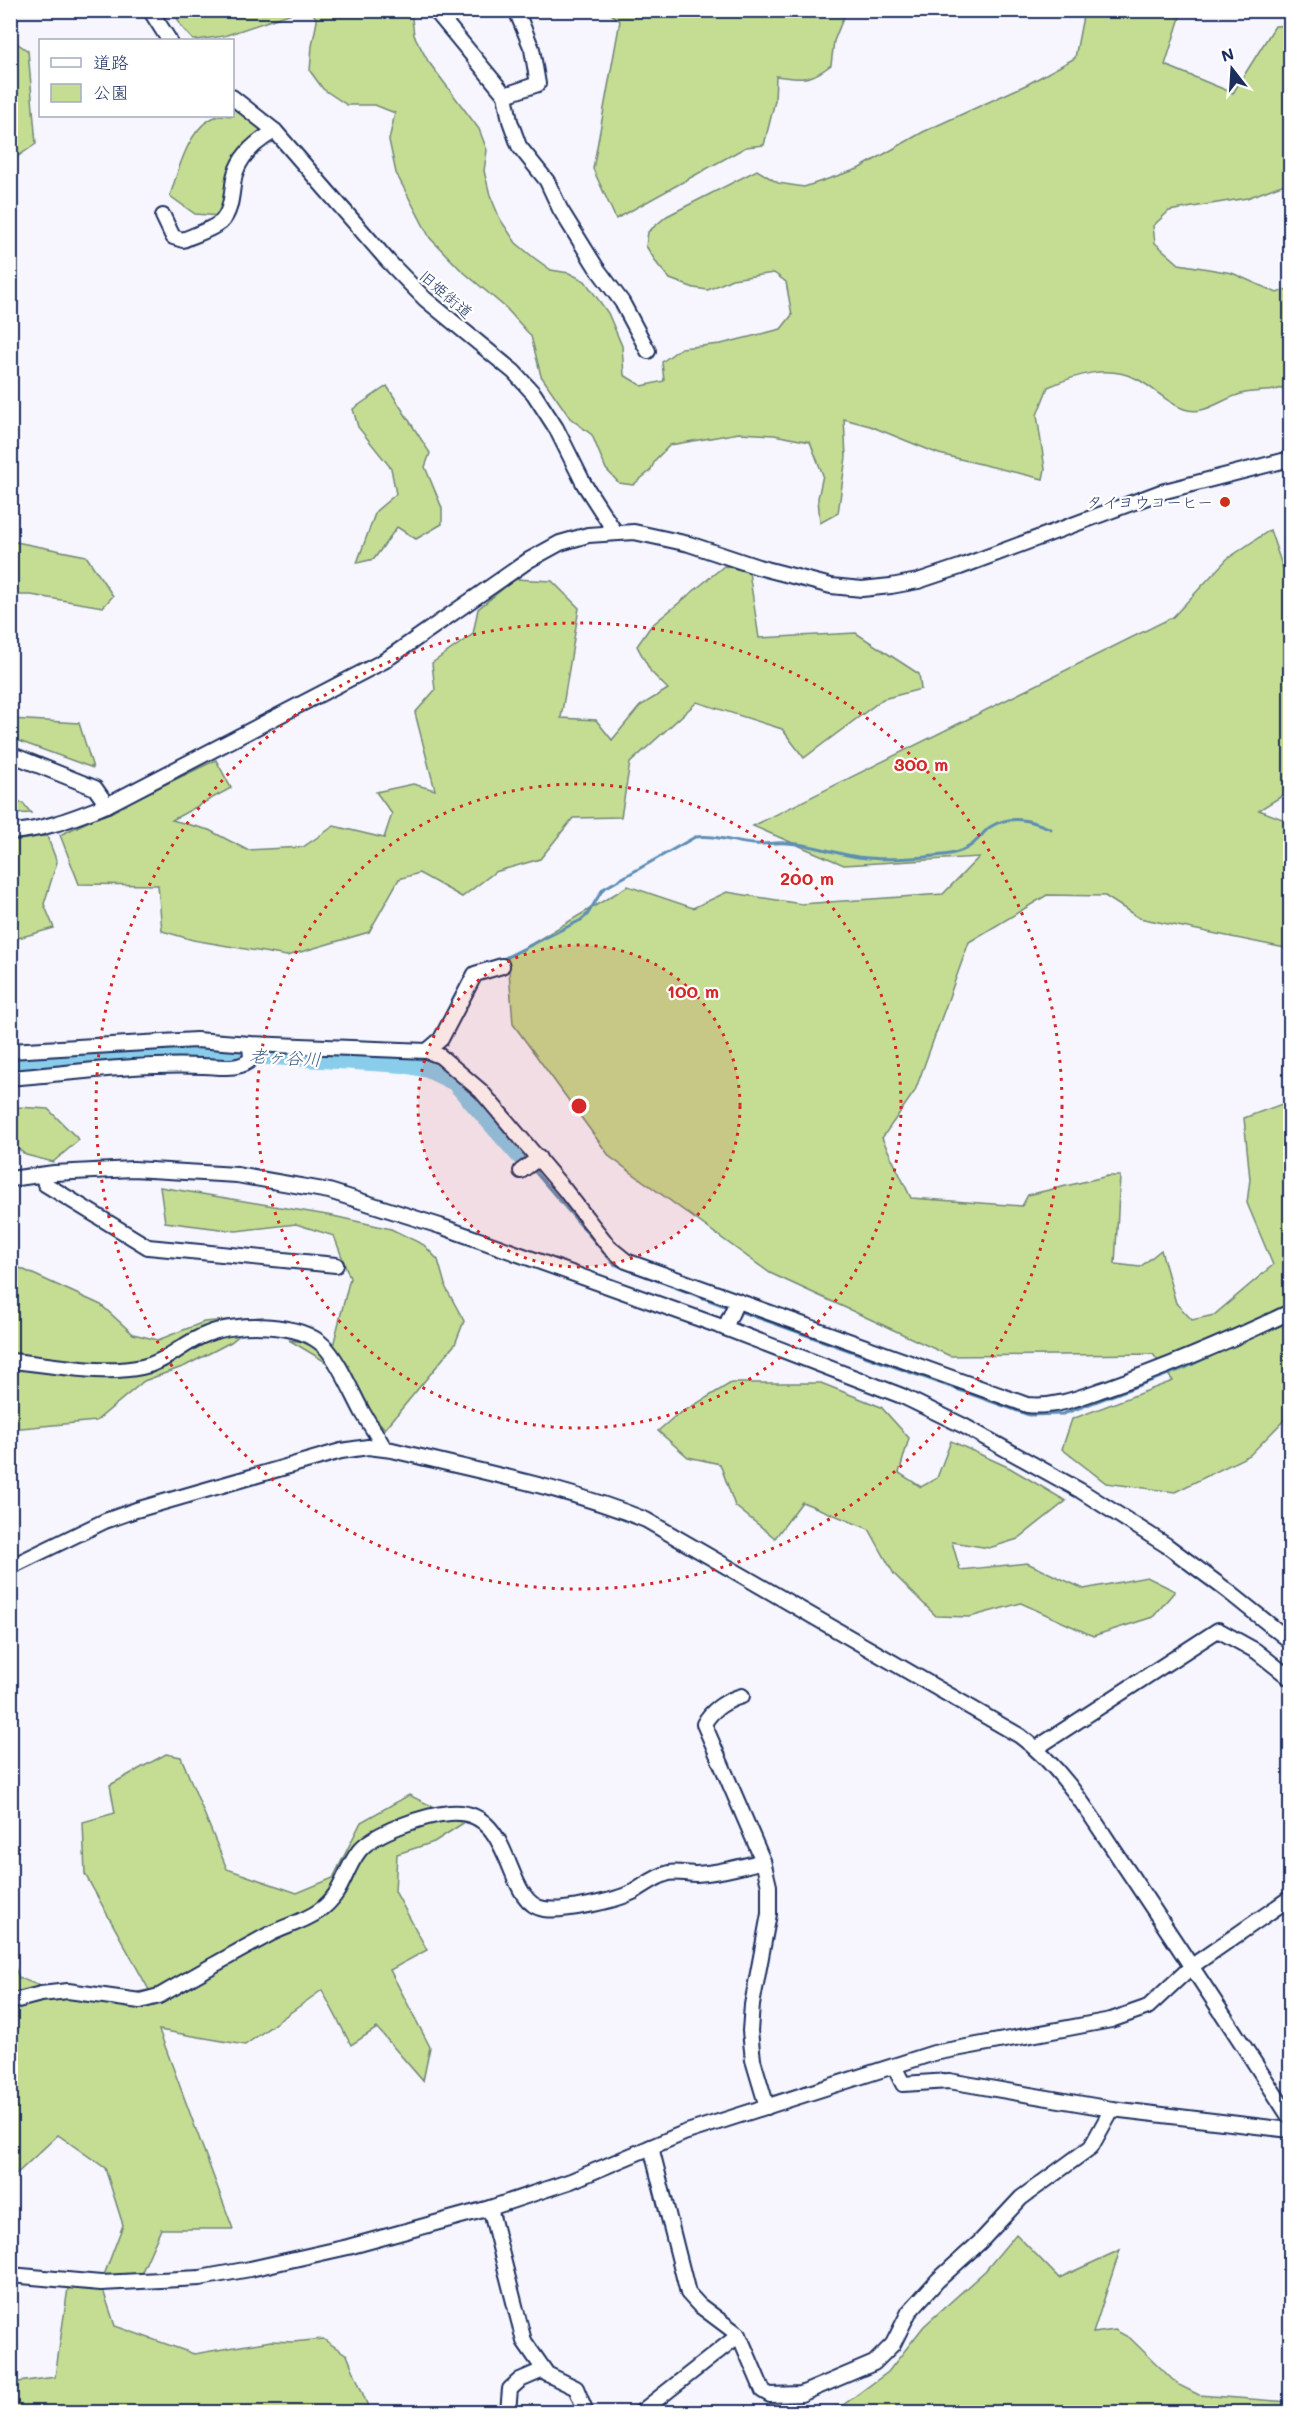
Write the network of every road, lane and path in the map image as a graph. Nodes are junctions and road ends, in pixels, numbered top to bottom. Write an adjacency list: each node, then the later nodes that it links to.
1 (150, 10): 4 (street)
2 (435, 10): 5 (street)
3 (516, 10): 5 (street)
4 (168, 39)
5 (504, 95): 9 (street)
6 (234, 99): 7 (street, 旧姫街道)
7 (274, 131): 8 (street); 11 (street, 旧姫街道)
8 (163, 216)
9 (648, 351)
10 (1290, 459): 11 (street)
11 (615, 532): 13 (street)
12 (10, 754): 13 (street)
13 (107, 805): 14 (street)
14 (10, 832)
15 (502, 966): 18 (street)
16 (250, 1044): 17 (street); 18 (street); 19 (street)
17 (10, 1051)
18 (433, 1053): 20 (street)
19 (10, 1078)
20 (539, 1158): 21 (street); 26 (street)
21 (521, 1171)
22 (43, 1175): 23 (street); 24 (street); 26 (street)
23 (10, 1179)
24 (336, 1265)
25 (1290, 1312): 26 (street)
26 (732, 1313): 30 (street)
27 (10, 1361): 28 (street)
28 (384, 1448): 29 (street); 33 (street)
29 (10, 1567)
30 (1290, 1641)
31 (1290, 1678): 33 (street)
32 (742, 1696): 34 (street)
33 (1038, 1749): 36 (street)
34 (762, 1860): 37 (street); 39 (street)
35 (1290, 1898): 36 (street)
36 (1192, 1966): 38 (street); 41 (street)
37 (10, 2002)
38 (894, 2066): 39 (street); 40 (street)
39 (767, 2108): 43 (street)
40 (1112, 2109): 42 (street); 46 (street)
41 (1290, 2118)
42 (1290, 2130)
43 (651, 2147): 44 (street); 46 (street)
44 (490, 2208): 45 (street); 47 (street)
45 (10, 2275)
46 (739, 2335): 50 (street)
47 (543, 2370): 48 (street); 49 (street)
48 (508, 2412)
49 (586, 2412)
50 (641, 2412)

